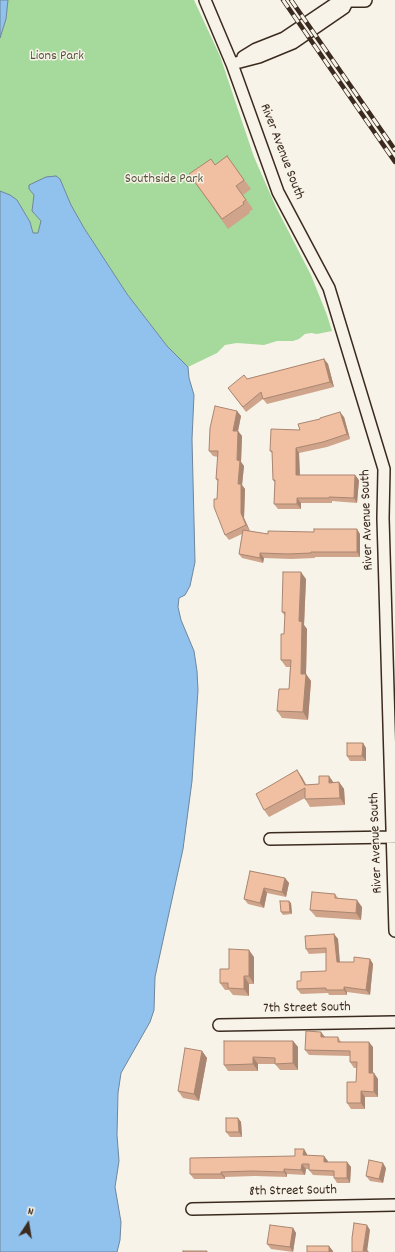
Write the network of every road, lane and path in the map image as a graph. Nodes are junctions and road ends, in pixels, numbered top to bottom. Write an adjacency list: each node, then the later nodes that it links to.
1 (205, 0): 4 (street, River Avenue South)
2 (348, 0): 3 (street); 4 (street)
3 (365, 0)
4 (232, 64): 5 (street, River Avenue South)
5 (389, 468): 6 (street, River Avenue South)
6 (394, 837): 7 (street); 8 (street, River Avenue South)
7 (270, 839)
8 (395, 931)
9 (395, 1022): 10 (street, 7th Street South)
10 (219, 1025)
11 (395, 1205): 12 (street, 8th Street South)
12 (192, 1209)

